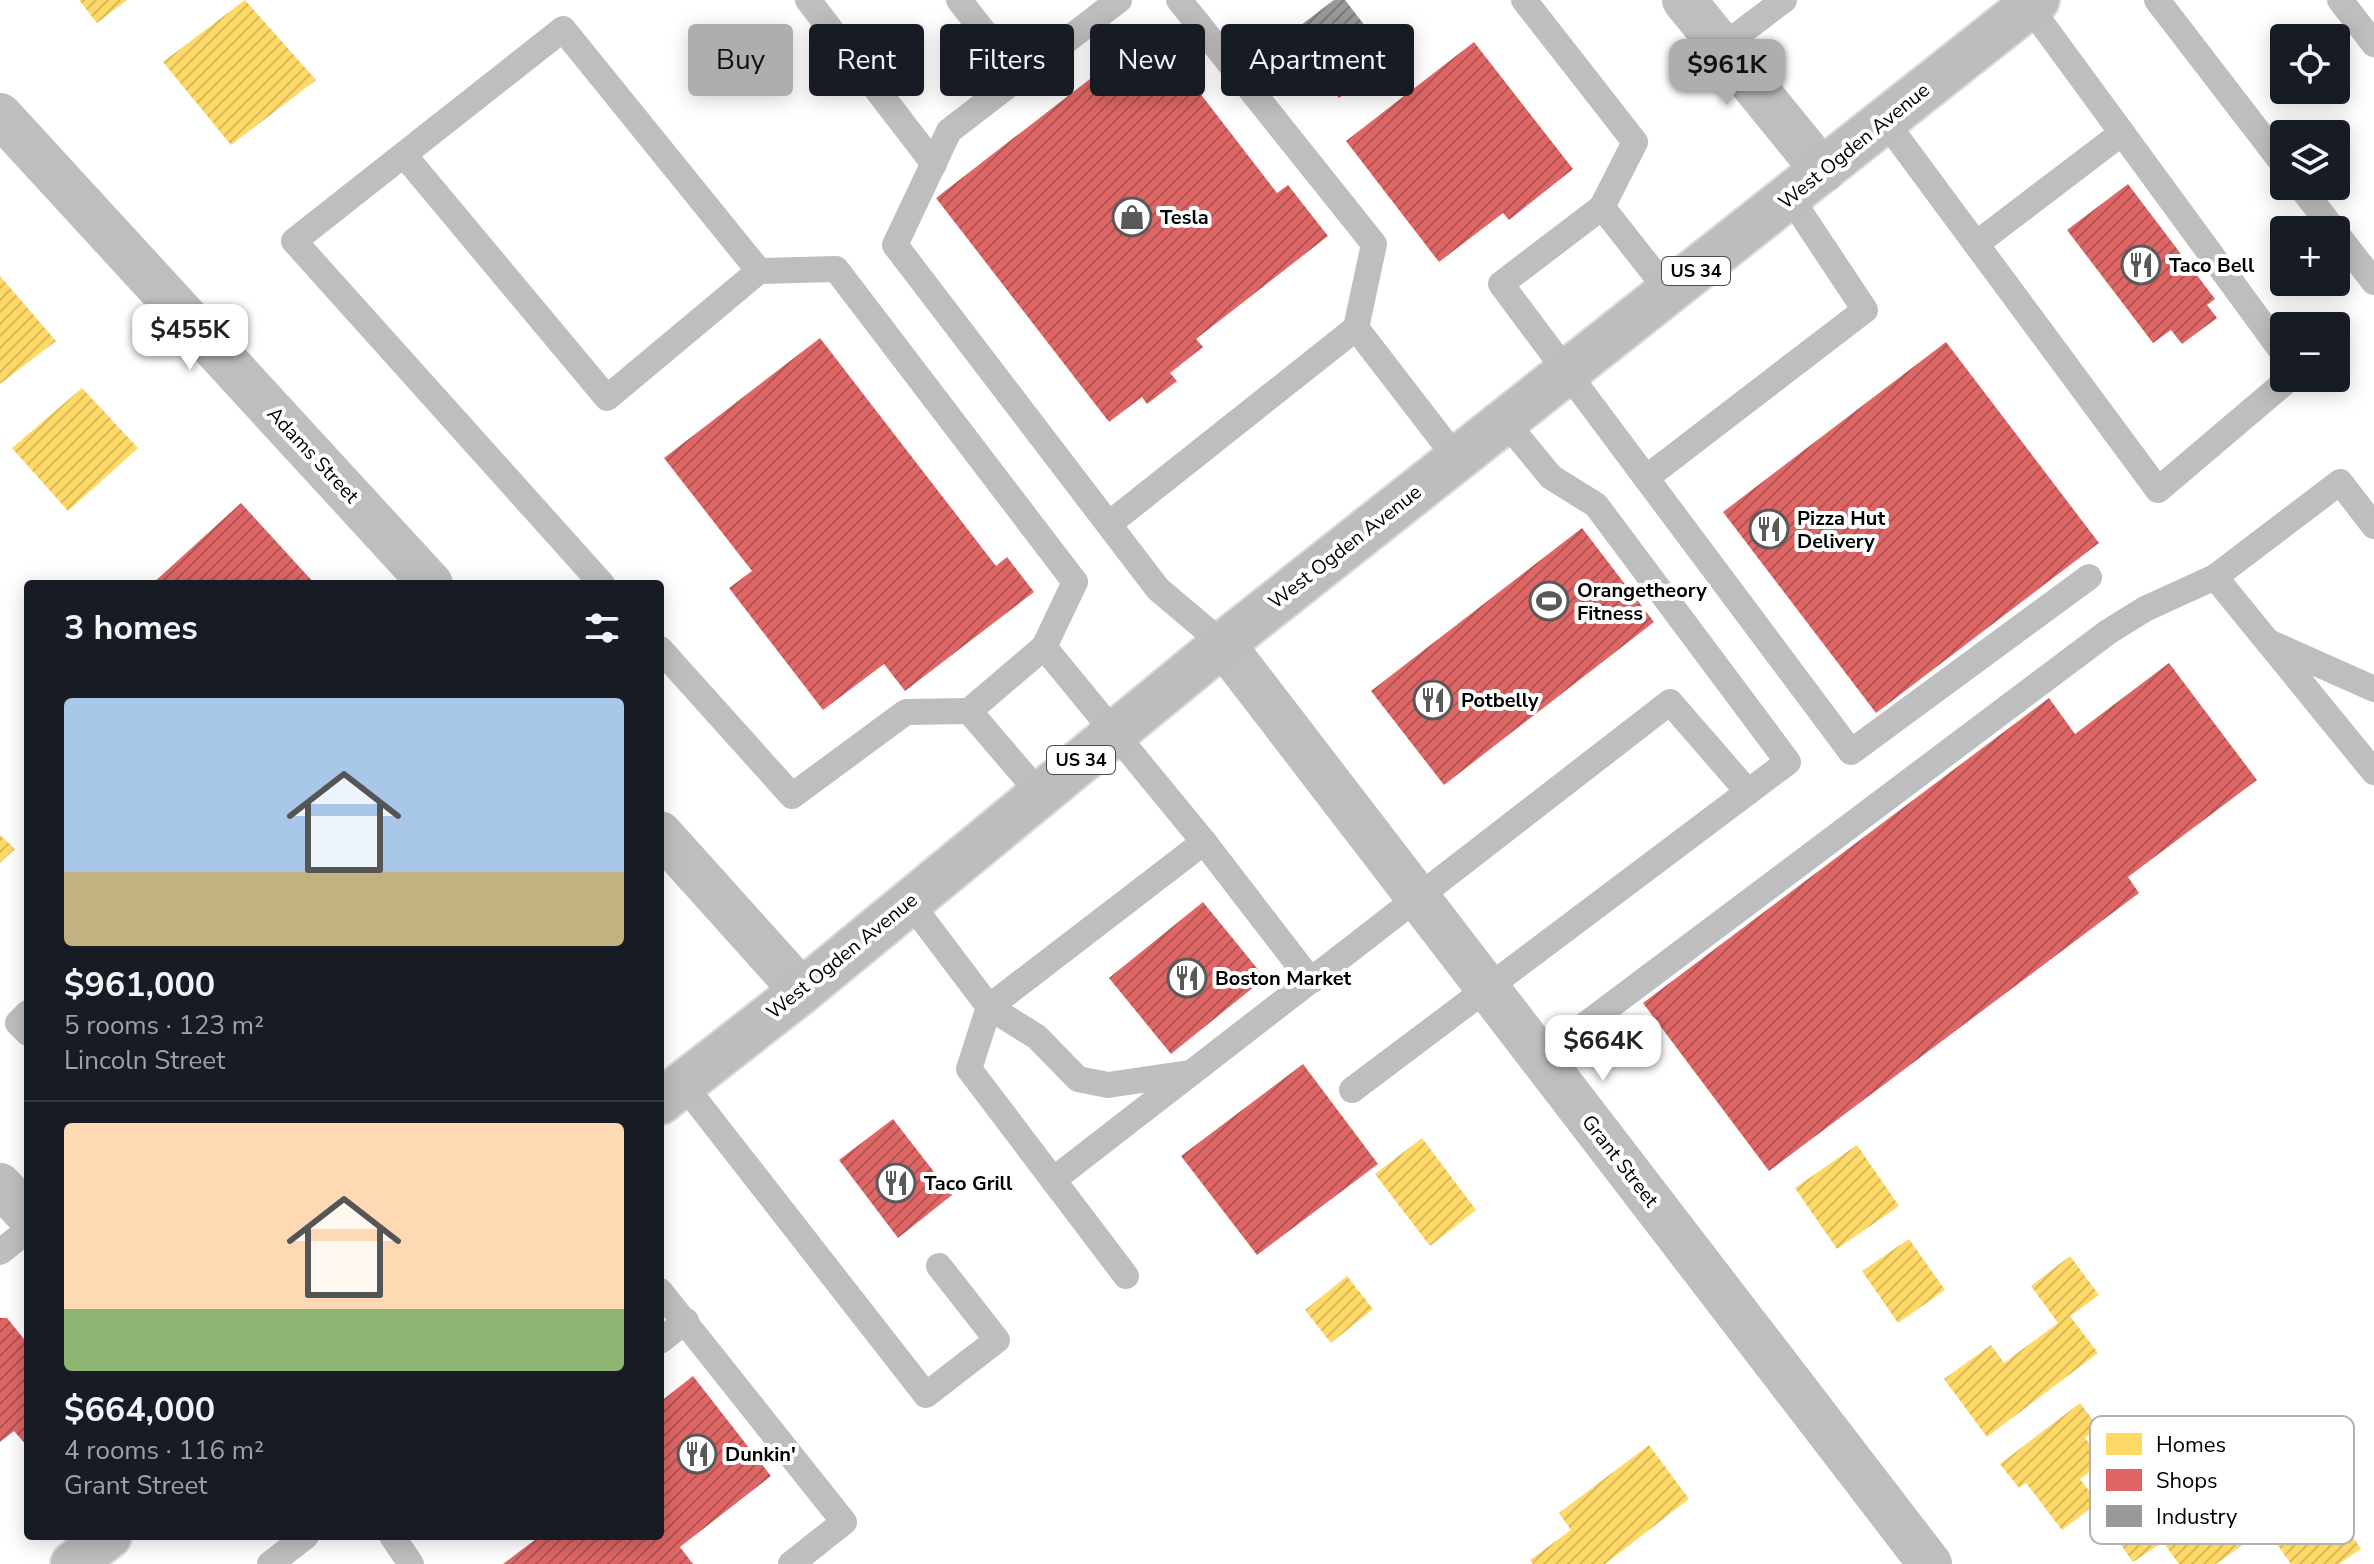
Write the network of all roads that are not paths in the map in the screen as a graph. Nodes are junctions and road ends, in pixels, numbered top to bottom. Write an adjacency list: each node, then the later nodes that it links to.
1 (808, 0): 21 (lane)
2 (959, 0): 11 (lane)
3 (1179, 0): 31 (lane)
4 (1524, 0): 24 (lane)
5 (1684, 0): 14 (street)
6 (1784, 0): 14 (lane)
7 (2157, 0): 19 (lane)
8 (2340, 0): 13 (lane)
9 (1113, 2): 12 (lane)
10 (2033, 3): 17 (main road, West Ogden Avenue / US 34); 18 (lane)
11 (978, 24)
12 (1074, 33)
13 (2374, 44)
14 (1722, 47): 22 (street)
15 (994, 96): 21 (lane)
16 (0, 115): 42 (street, Adams Street)
17 (1885, 121): 22 (main road, West Ogden Avenue / US 34); 26 (lane)
18 (2122, 133): 26 (lane); 32 (lane)
19 (2270, 147)
20 (404, 155): 28 (lane); 28 (lane); 43 (lane)
21 (934, 164): 38 (lane)
22 (1806, 184): 30 (main road, West Ogden Avenue / US 34); 37 (lane)
23 (2311, 200): 25 (lane)
24 (1602, 207): 30 (lane); 33 (lane)
25 (2323, 216)
26 (1976, 244): 34 (lane)
27 (2350, 251): 29 (lane)
28 (759, 271): 46 (lane)
29 (2374, 282)
30 (1669, 292): 33 (main road, West Ogden Avenue / US 34)
31 (1356, 328): 36 (lane); 38 (lane)
32 (2270, 335)
33 (1567, 372): 35 (main road, West Ogden Avenue / US 34); 37 (lane)
34 (2274, 392)
35 (1505, 421): 36 (main road, West Ogden Avenue / US 34); 52 (lane)
36 (1457, 459): 45 (main road, West Ogden Avenue / US 34)
37 (1646, 478): 40 (lane)
38 (1109, 524): 45 (lane)
39 (2374, 526): 41 (lane)
40 (2089, 577)
41 (2215, 577): 44 (lane); 62 (lane)
42 (427, 580)
43 (598, 580)
44 (2267, 641): 48 (lane); 51 (lane)
45 (1223, 644): 50 (main road, West Ogden Avenue / US 34); 56 (street, Grant Street)
46 (1044, 647): 49 (lane); 50 (lane)
47 (664, 653): 49 (lane)
48 (2374, 689)
49 (969, 711): 53 (lane)
50 (1116, 732): 53 (main road, West Ogden Avenue / US 34); 55 (lane)
51 (2374, 772)
52 (1748, 792): 56 (lane); 59 (lane)
53 (1040, 794): 57 (main road, West Ogden Avenue / US 34)
54 (664, 837): 60 (street)
55 (1204, 842): 58 (lane); 61 (lane)
56 (1420, 899): 58 (lane); 59 (street, Grant Street)
57 (909, 901): 60 (main road, West Ogden Avenue / US 34); 61 (lane)
58 (1311, 981): 63 (lane)
59 (1488, 989): 62 (street, Grant Street); 64 (lane)
60 (802, 991): 65 (main road, West Ogden Avenue / US 34)
61 (989, 1007): 63 (lane); 66 (lane)
62 (1541, 1058): 81 (street, Grant Street)
63 (1192, 1072): 66 (lane)
64 (1352, 1090)
65 (672, 1093): 71 (lane)
66 (1053, 1180): 72 (lane)
67 (0, 1185): 68 (street)
68 (24, 1211)
69 (24, 1233): 70 (lane)
70 (0, 1252)
71 (939, 1266)
72 (1126, 1276)
73 (664, 1296): 74 (lane)
74 (686, 1321): 75 (lane); 80 (lane)
75 (664, 1338)
76 (104, 1540): 78 (main road)
77 (301, 1540): 79 (lane)
78 (73, 1564)
79 (270, 1564)
80 (791, 1564)
81 (1930, 1564)

